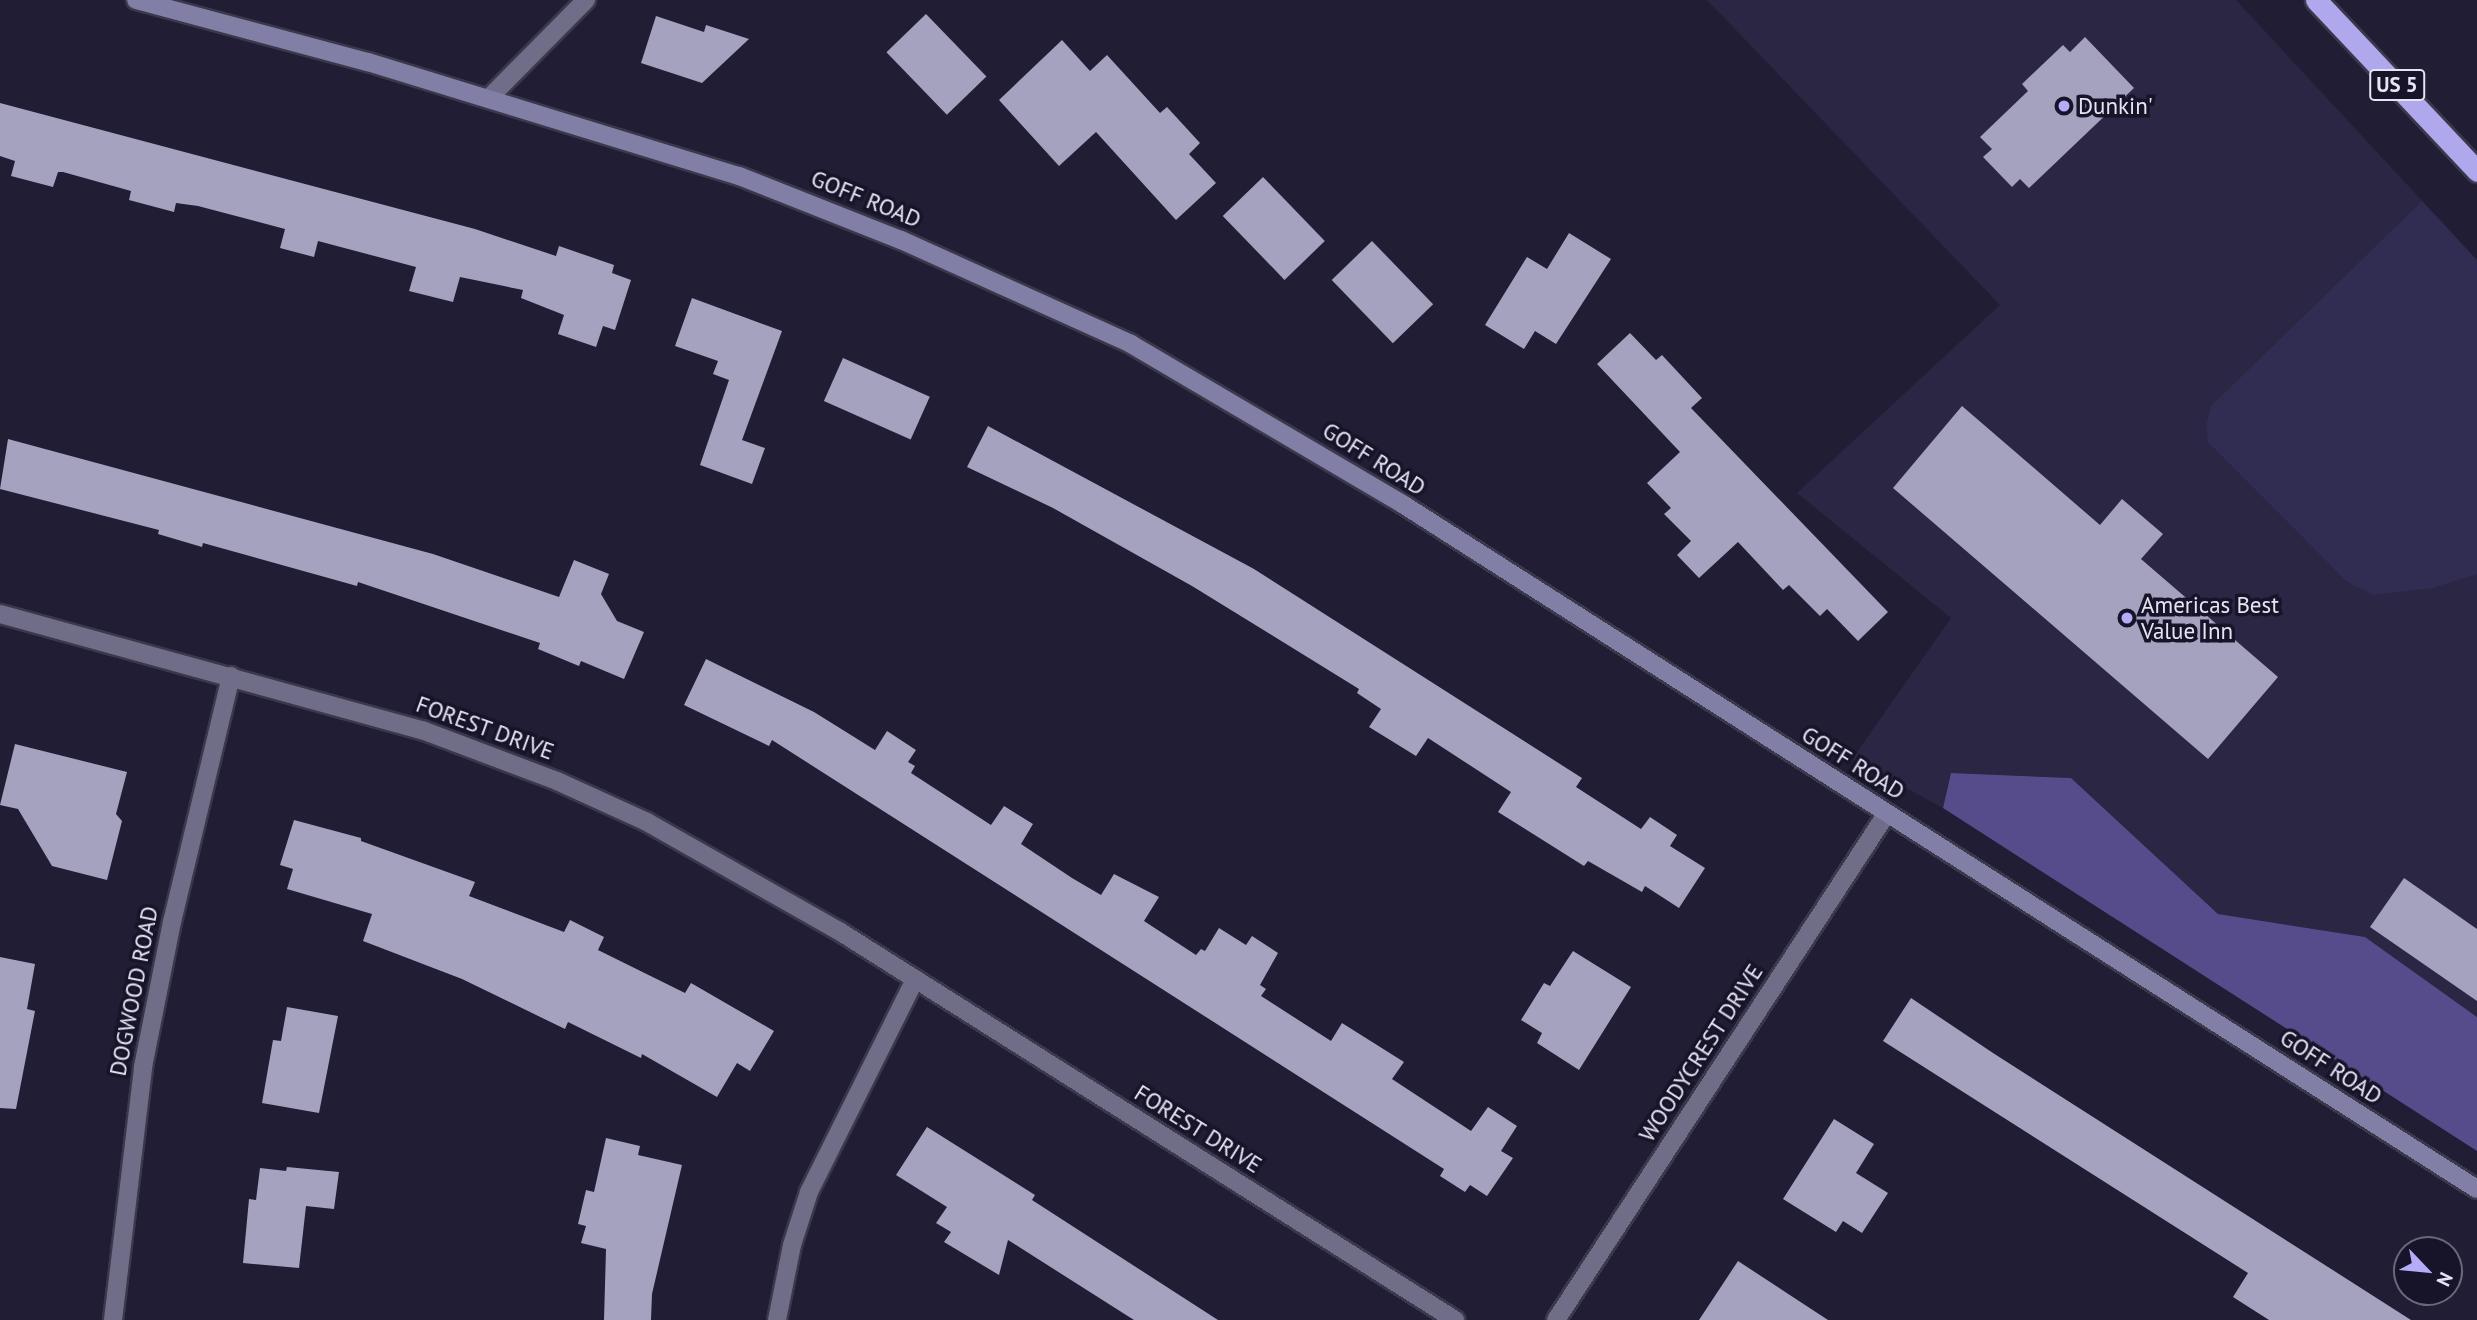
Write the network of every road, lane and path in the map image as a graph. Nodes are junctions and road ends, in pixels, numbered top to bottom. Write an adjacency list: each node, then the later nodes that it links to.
1 (136, 0): 4 (street, GOFF ROAD)
2 (586, 0): 4 (street)
3 (2316, 0): 5 (highway, US 5)
4 (488, 98): 8 (street, GOFF ROAD)
5 (2477, 171)
6 (0, 614): 7 (street, FOREST DRIVE)
7 (231, 676): 9 (street, FOREST DRIVE); 11 (street, DOGWOOD ROAD)
8 (1887, 813): 10 (street, GOFF ROAD); 14 (street, WOODYCREST DRIVE)
9 (915, 979): 12 (street); 13 (street, FOREST DRIVE)
10 (2477, 1189)
11 (113, 1320)
12 (777, 1320)
13 (1455, 1320)
14 (1556, 1320)

